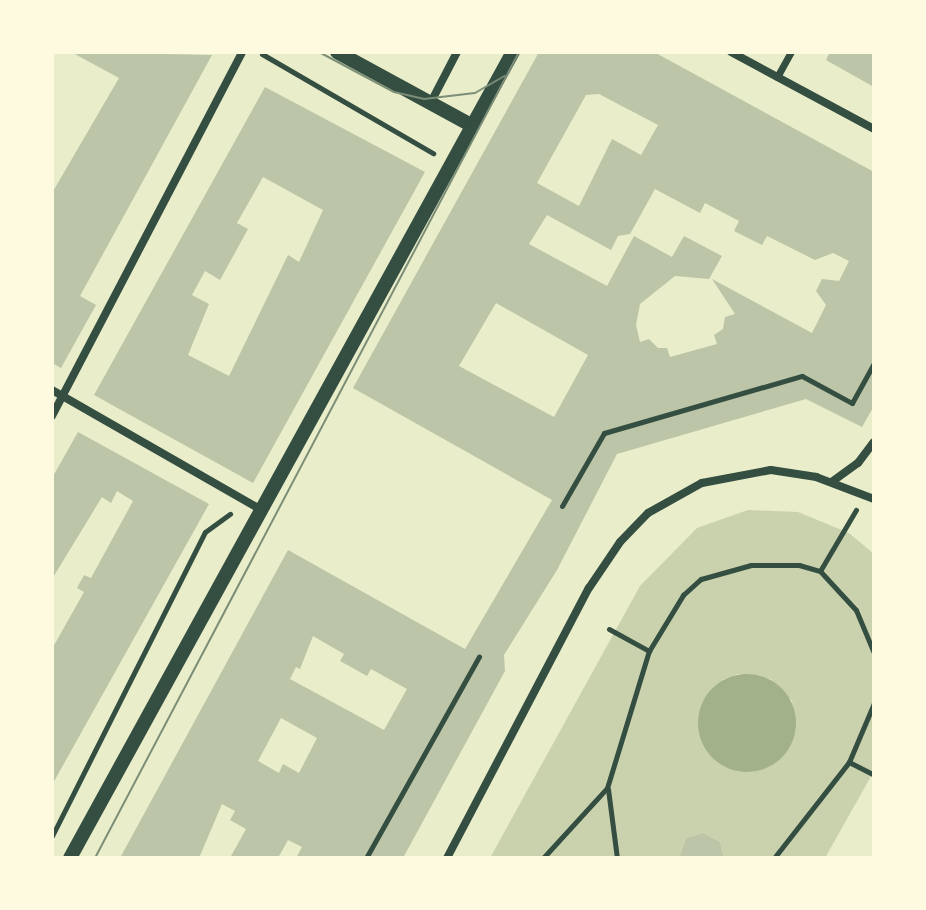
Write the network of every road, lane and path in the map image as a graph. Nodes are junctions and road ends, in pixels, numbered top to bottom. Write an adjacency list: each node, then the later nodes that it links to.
1 (242, 52): 15 (street)
2 (257, 52): 12 (path)
3 (337, 52): 9 (street)
4 (457, 52): 9 (street)
5 (513, 52): 10 (street)
6 (731, 52): 8 (street)
7 (791, 52): 8 (street)
8 (777, 77): 11 (street)
9 (431, 102): 10 (street)
10 (471, 125): 22 (street)
11 (874, 129)
12 (436, 161)
13 (874, 363): 21 (path)
14 (52, 390): 15 (street)
15 (63, 397): 16 (street); 22 (street)
16 (52, 416)
17 (874, 442): 18 (street)
18 (832, 482): 19 (street); 36 (street)
19 (865, 494): 20 (street); 24 (path)
20 (874, 499)
21 (562, 506)
22 (260, 509): 34 (street)
23 (225, 518): 33 (path)
24 (820, 571): 26 (path); 27 (path)
25 (609, 629): 26 (path)
26 (649, 651): 32 (path)
27 (874, 653)
28 (479, 657): 35 (path)
29 (874, 703): 30 (path)
30 (849, 762): 31 (path); 39 (path)
31 (874, 775)
32 (607, 788): 37 (path); 38 (path)
33 (52, 836)
34 (70, 858)
35 (366, 858)
36 (447, 858)
37 (543, 858)
38 (617, 858)
39 (774, 858)

